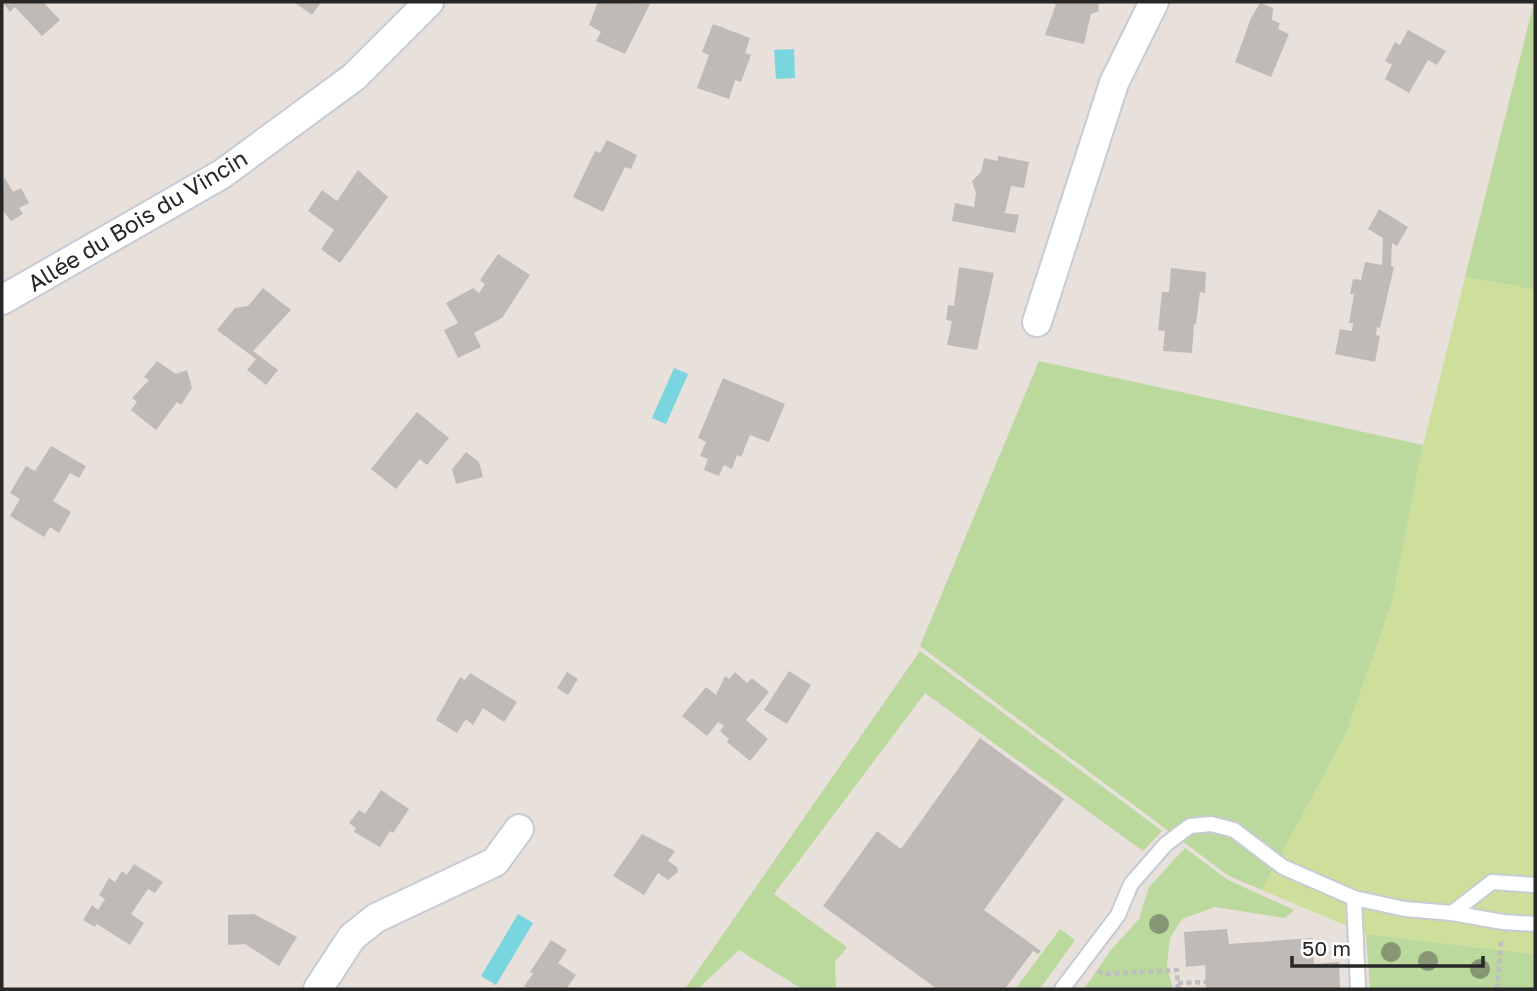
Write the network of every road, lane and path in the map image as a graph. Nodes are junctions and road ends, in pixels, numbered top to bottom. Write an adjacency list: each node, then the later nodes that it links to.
1 (429, 2): 3 (street, Allée du Bois du Vincin)
2 (1154, 2): 4 (street)
3 (2, 300)
4 (1037, 321)
5 (519, 829): 14 (street)
6 (1535, 885): 8 (lane)
7 (1354, 898): 8 (lane); 11 (lane); 16 (lane)
8 (1452, 913): 9 (lane)
9 (1503, 922): 10 (lane); 17 (path)
10 (1535, 924)
11 (1084, 960): 13 (path); 15 (lane)
12 (1206, 982): 13 (path)
13 (1178, 986)
14 (318, 989)
15 (1062, 989)
16 (1358, 989)
17 (1497, 989)

